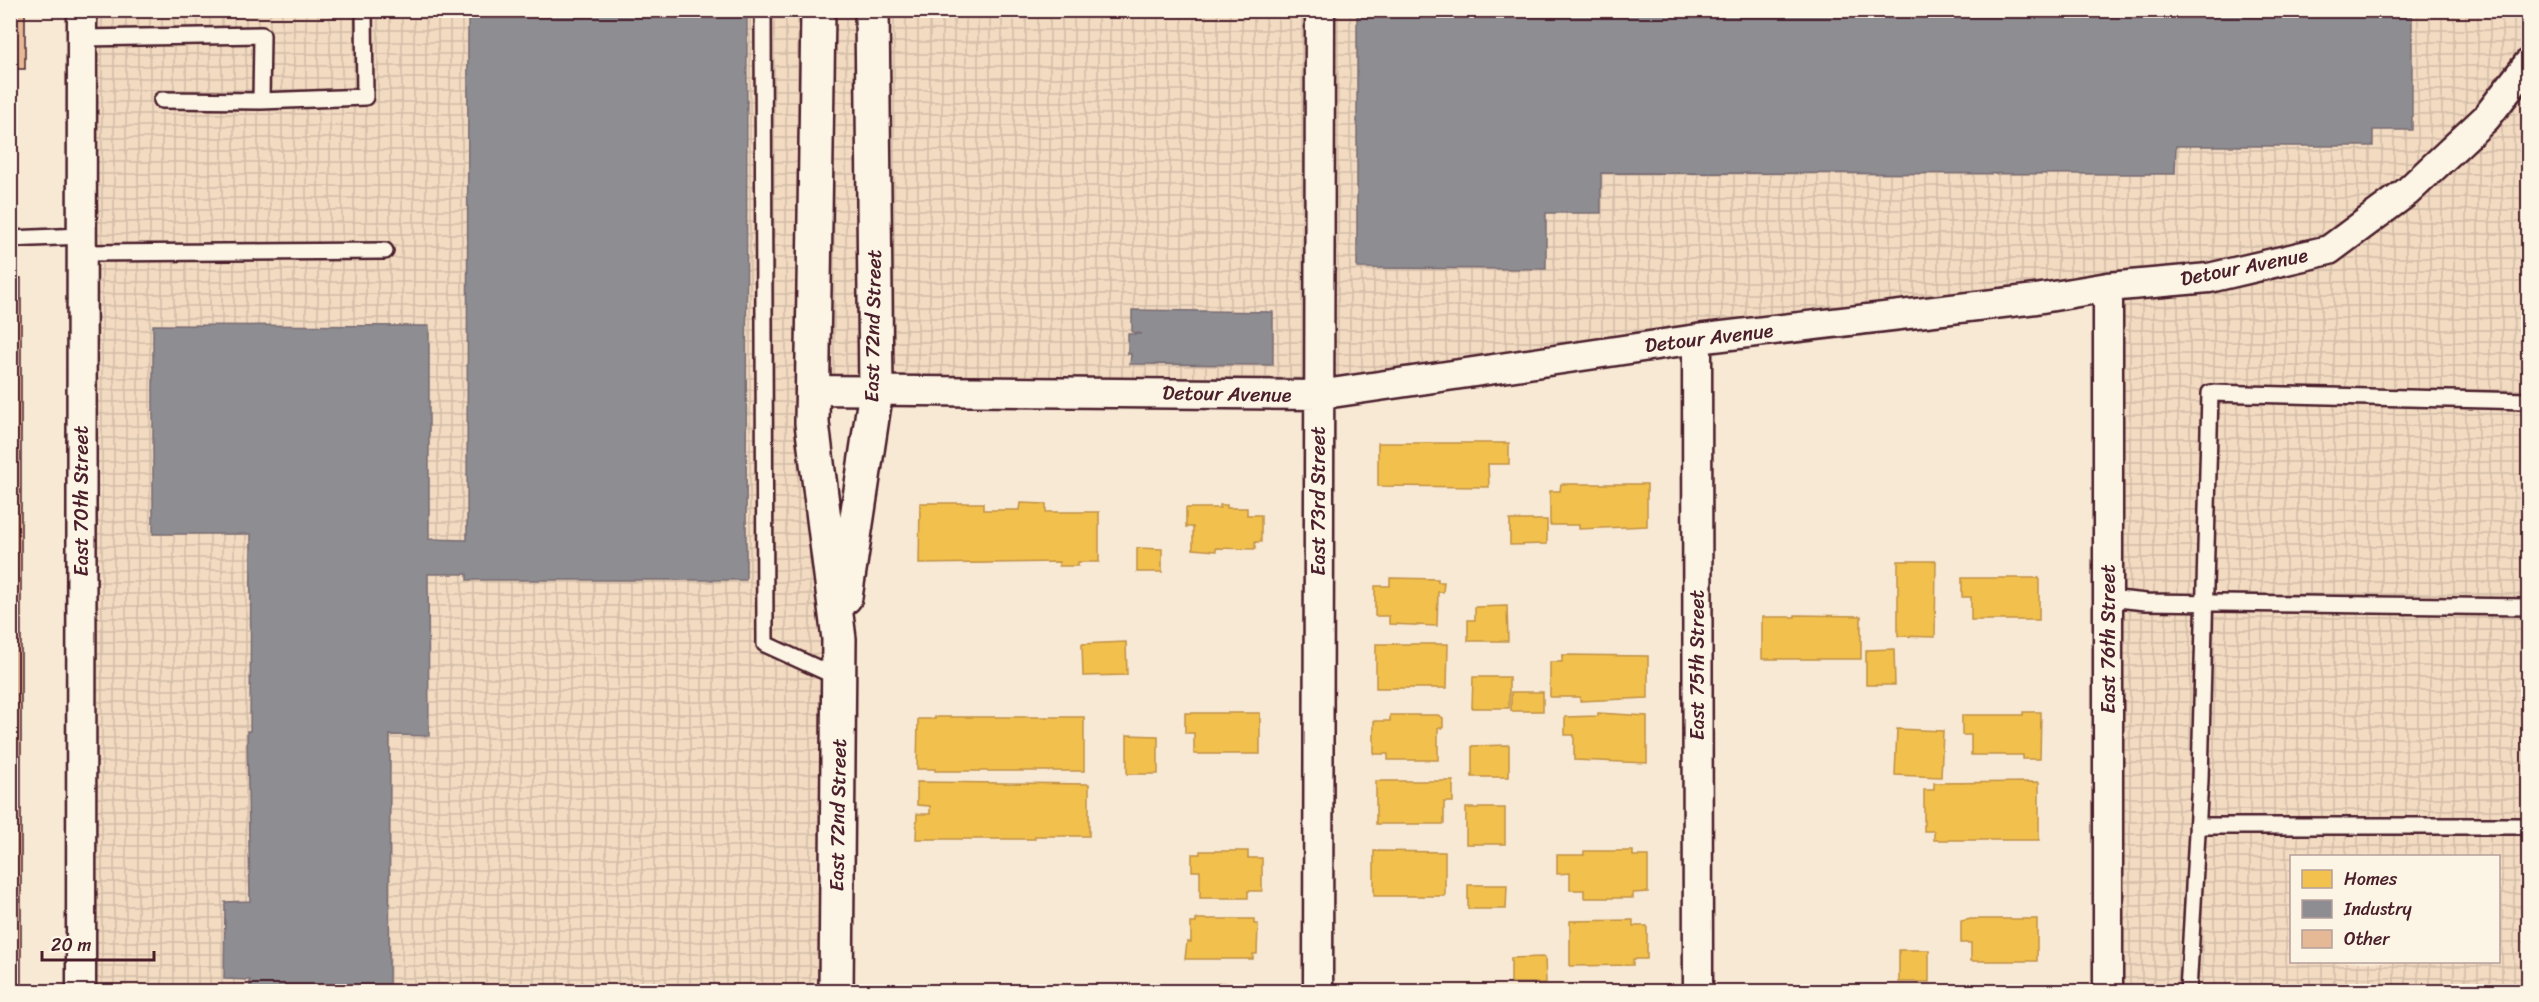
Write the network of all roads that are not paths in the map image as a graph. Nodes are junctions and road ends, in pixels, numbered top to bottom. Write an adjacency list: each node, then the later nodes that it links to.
1 (364, 10): 9 (lane)
2 (763, 10): 23 (lane)
3 (818, 10): 15 (main road, East 72nd Street)
4 (872, 10): 16 (main road, East 72nd Street)
5 (1320, 10): 17 (street, East 73rd Street)
6 (82, 24): 9 (lane); 11 (street, East 70th Street)
7 (2529, 64): 13 (street, Detour Avenue)
8 (162, 100): 9 (lane)
9 (261, 101)
10 (10, 239): 11 (lane)
11 (82, 245): 12 (lane); 26 (street, East 70th Street)
12 (385, 251)
13 (2108, 287): 14 (street, Detour Avenue); 19 (street, East 76th Street)
14 (1697, 339): 17 (street, Detour Avenue); 29 (street, East 75th Street)
15 (812, 390): 16 (street, Detour Avenue); 22 (main road, East 72nd Street)
16 (876, 391): 17 (street, Detour Avenue); 22 (main road, East 72nd Street)
17 (1318, 395): 28 (street, East 73rd Street)
18 (2529, 401): 20 (lane)
19 (2108, 598): 20 (lane); 30 (street, East 76th Street)
20 (2204, 602): 21 (lane); 24 (lane)
21 (2529, 607)
22 (839, 639): 23 (main road, East 72nd Street)
23 (839, 678): 27 (main road, East 72nd Street)
24 (2197, 826): 25 (lane); 31 (lane)
25 (2529, 826)
26 (81, 992)
27 (836, 992)
28 (1318, 992)
29 (1698, 992)
30 (2108, 992)
31 (2188, 992)

